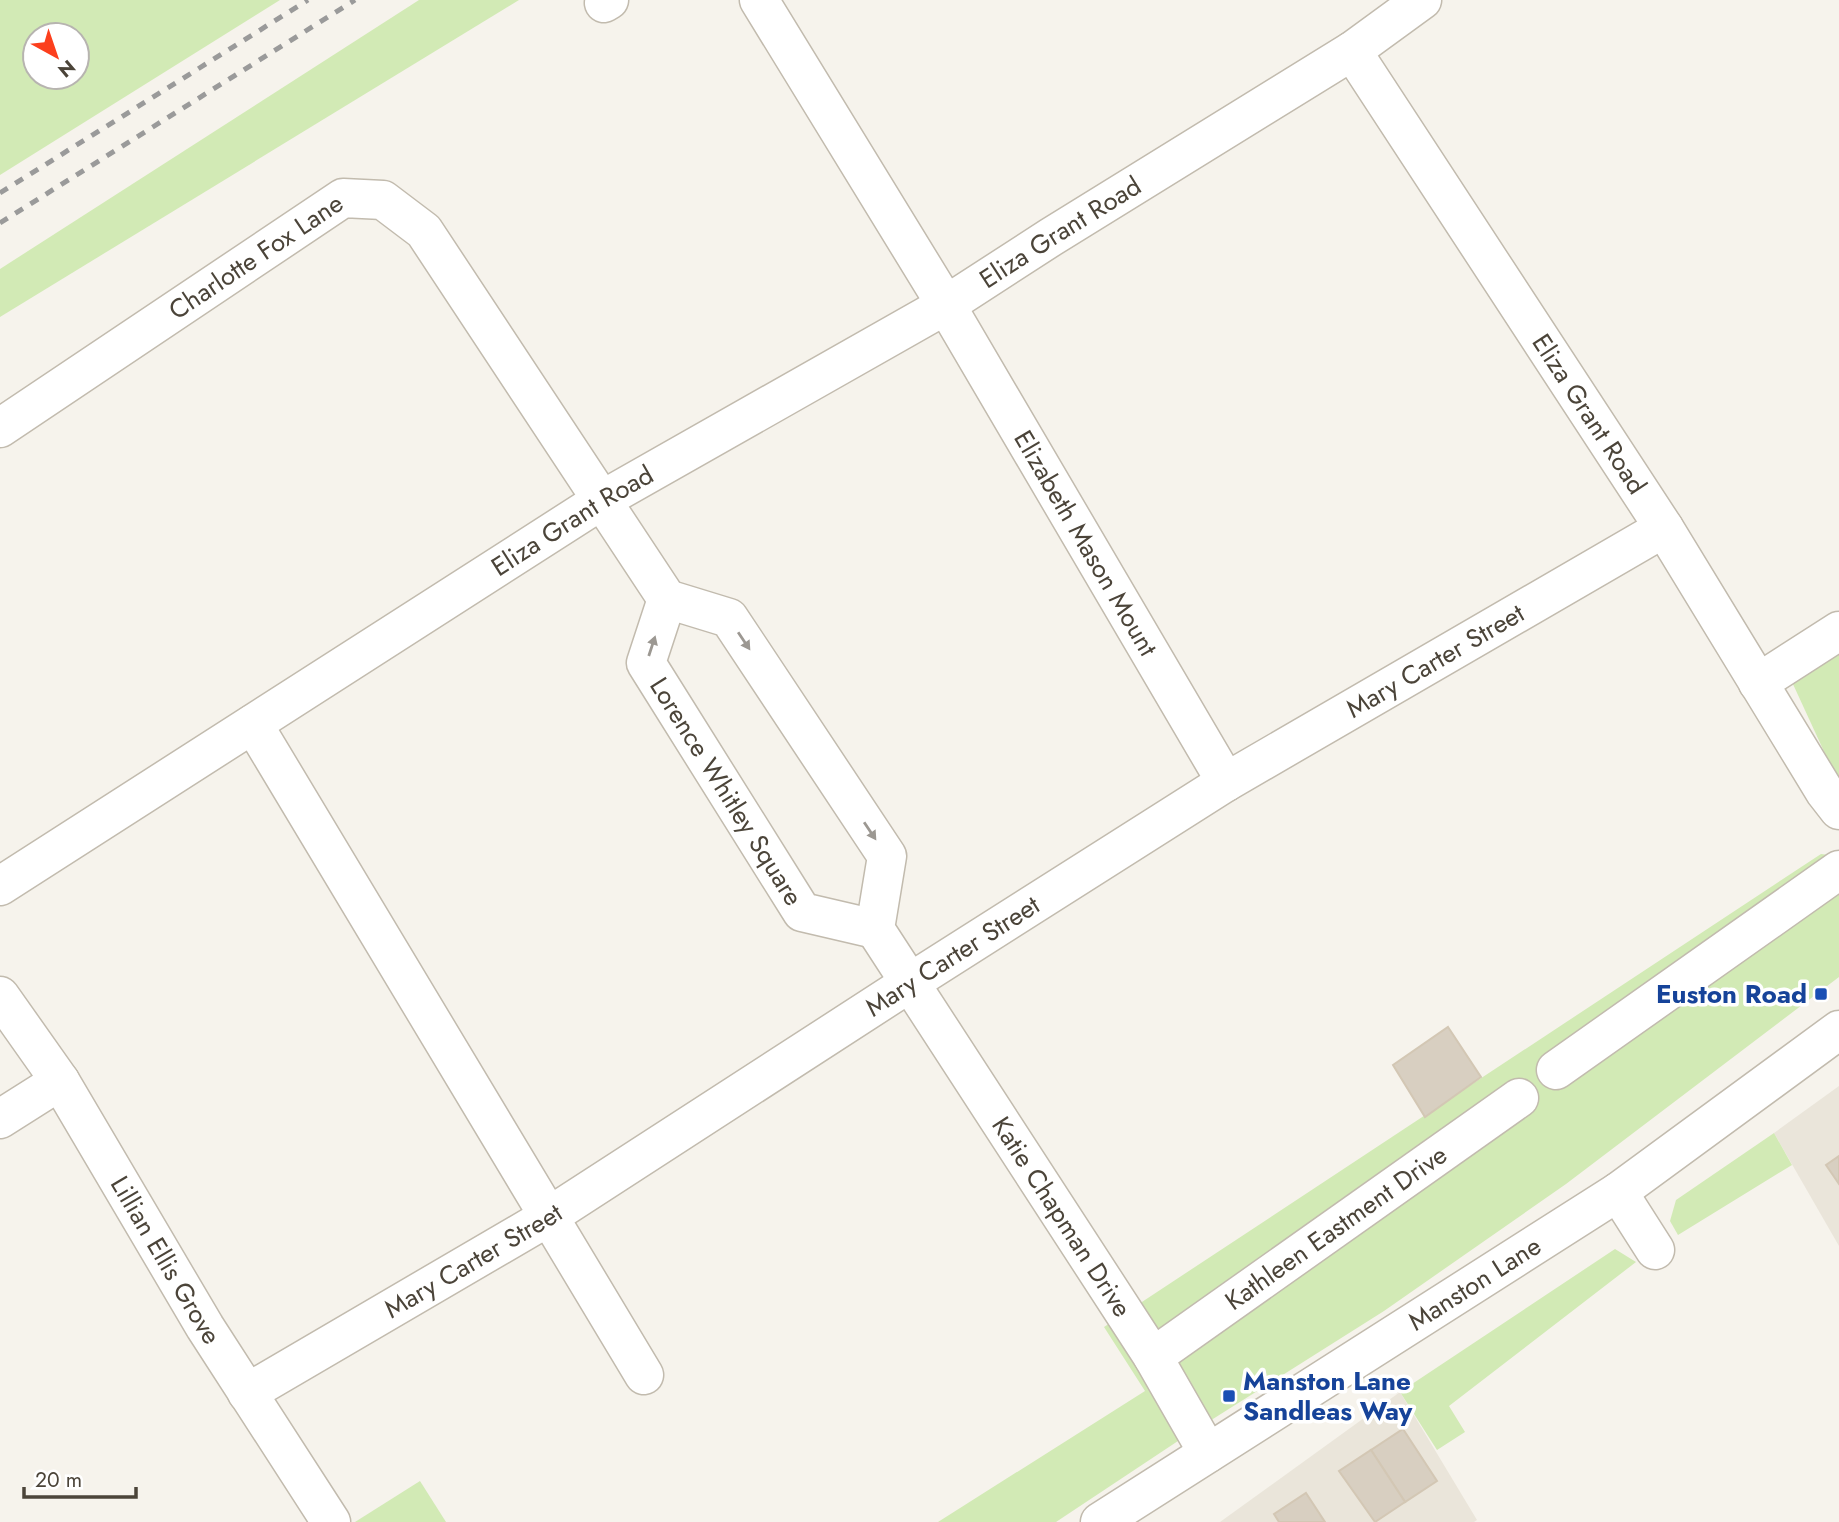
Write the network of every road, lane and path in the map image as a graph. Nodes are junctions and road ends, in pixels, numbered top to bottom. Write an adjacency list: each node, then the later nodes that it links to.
1 (759, 0): 4 (street, Elizabeth Mason Mount)
2 (1422, 0): 3 (street)
3 (1352, 51): 4 (street, Eliza Grant Road); 7 (street, Eliza Grant Road)
4 (946, 305): 6 (street, Eliza Grant Road); 12 (street, Elizabeth Mason Mount)
5 (0, 428): 6 (street, Charlotte Fox Lane)
6 (602, 500): 8 (street); 11 (street, Eliza Grant Road)
7 (1664, 528): 10 (street, Eliza Grant Road); 12 (street, Mary Carter Street)
8 (667, 599): 16 (street, one-way to 16); 16 (street, Lorence Whitley Square, one-way to 8)
9 (1839, 631): 10 (street)
10 (1758, 683): 13 (street, Eliza Grant Road)
11 (253, 724): 15 (street, Eliza Grant Road); 25 (street)
12 (1226, 782): 17 (street, Mary Carter Street)
13 (1839, 810)
14 (1839, 870): 20 (street)
15 (0, 886)
16 (875, 929): 17 (street)
17 (911, 982): 25 (street, Mary Carter Street); 27 (street, Katie Chapman Drive)
18 (0, 996): 21 (street, Lillian Ellis Grove)
19 (1839, 1030): 24 (street, Manston Lane)
20 (1556, 1070)
21 (60, 1081): 23 (street); 29 (street, Lillian Ellis Grove)
22 (1519, 1098): 27 (street, Kathleen Eastment Drive)
23 (0, 1119)
24 (1618, 1192): 26 (street); 30 (street, Manston Lane)
25 (548, 1217): 28 (street); 29 (street, Mary Carter Street)
26 (1656, 1250)
27 (1153, 1357): 30 (street, Katie Chapman Drive)
28 (644, 1375)
29 (247, 1393): 31 (street, Lillian Ellis Grove)
30 (1208, 1453): 32 (street, Manston Lane)
31 (331, 1522)
32 (1100, 1522)

